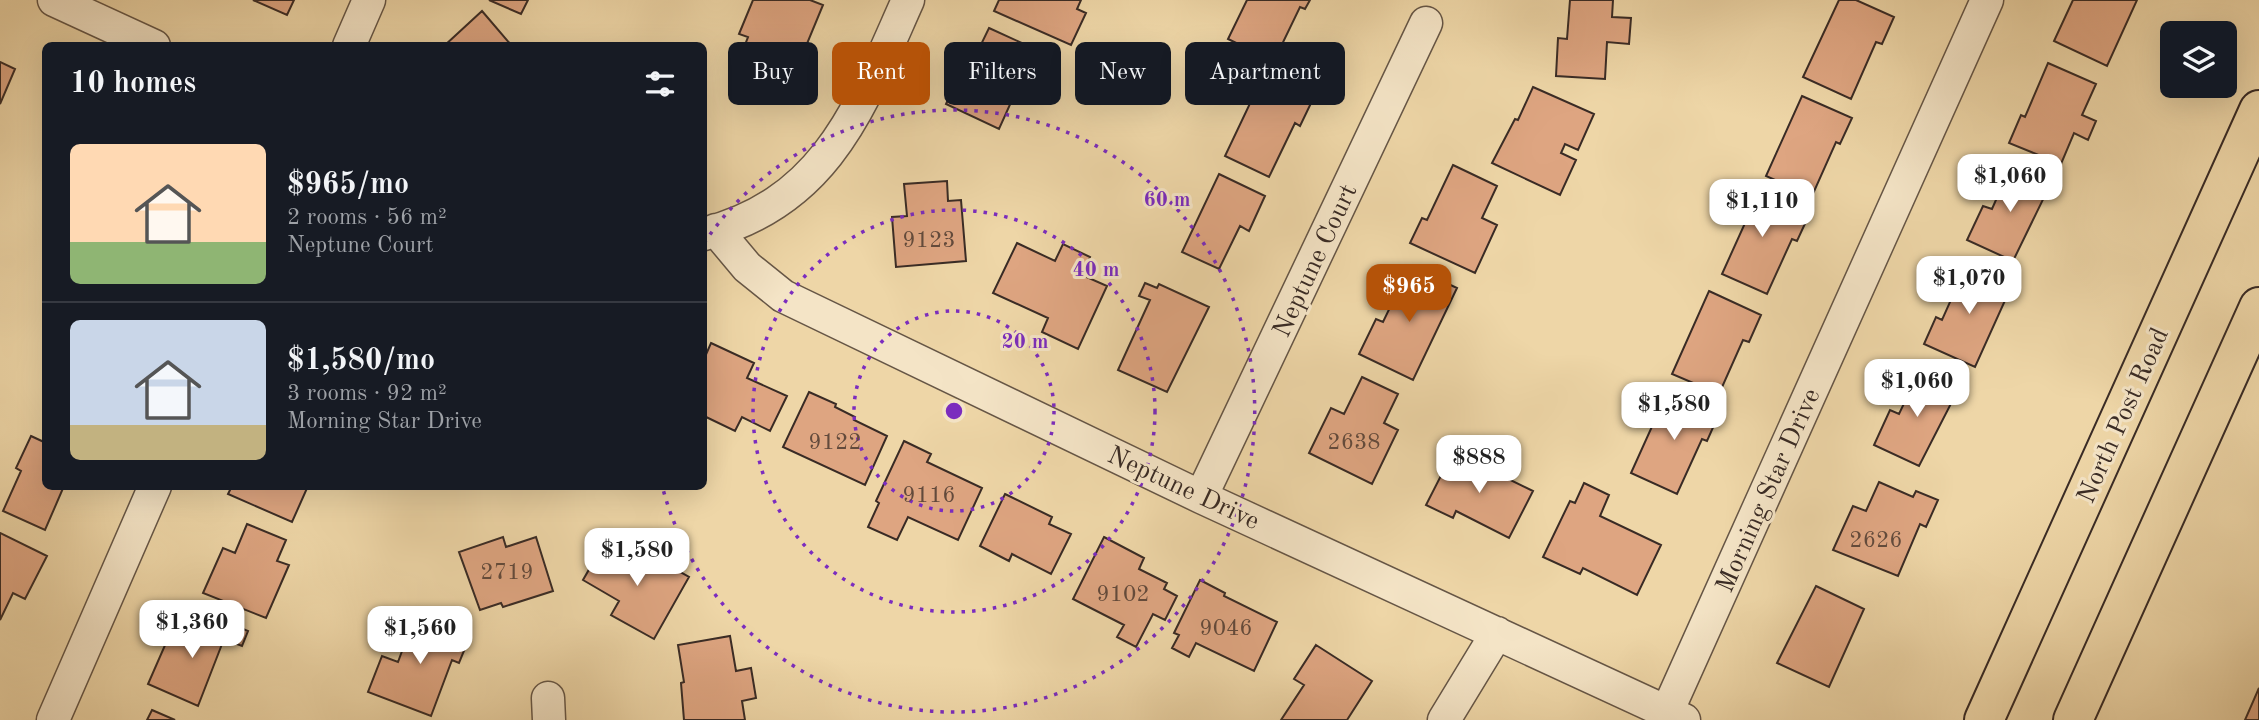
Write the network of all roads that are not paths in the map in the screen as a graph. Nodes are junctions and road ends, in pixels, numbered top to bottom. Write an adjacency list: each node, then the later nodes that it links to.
1 (54, 0): 6 (street)
2 (369, 0): 7 (street)
3 (908, 0): 9 (street)
4 (1987, 0): 14 (street, Morning Star Drive)
5 (1426, 23): 12 (street, Neptune Court)
6 (144, 42)
7 (351, 42)
8 (2259, 110): 17 (main road, North Post Road)
9 (710, 232): 12 (street, Neptune Drive)
10 (2259, 307): 18 (main road)
11 (153, 490): 15 (street)
12 (1201, 496): 13 (street, Neptune Drive)
13 (1497, 633): 14 (street, Neptune Drive); 16 (street)
14 (1676, 716)
15 (53, 720)
16 (1444, 720)
17 (1984, 720)
18 (2073, 720)

